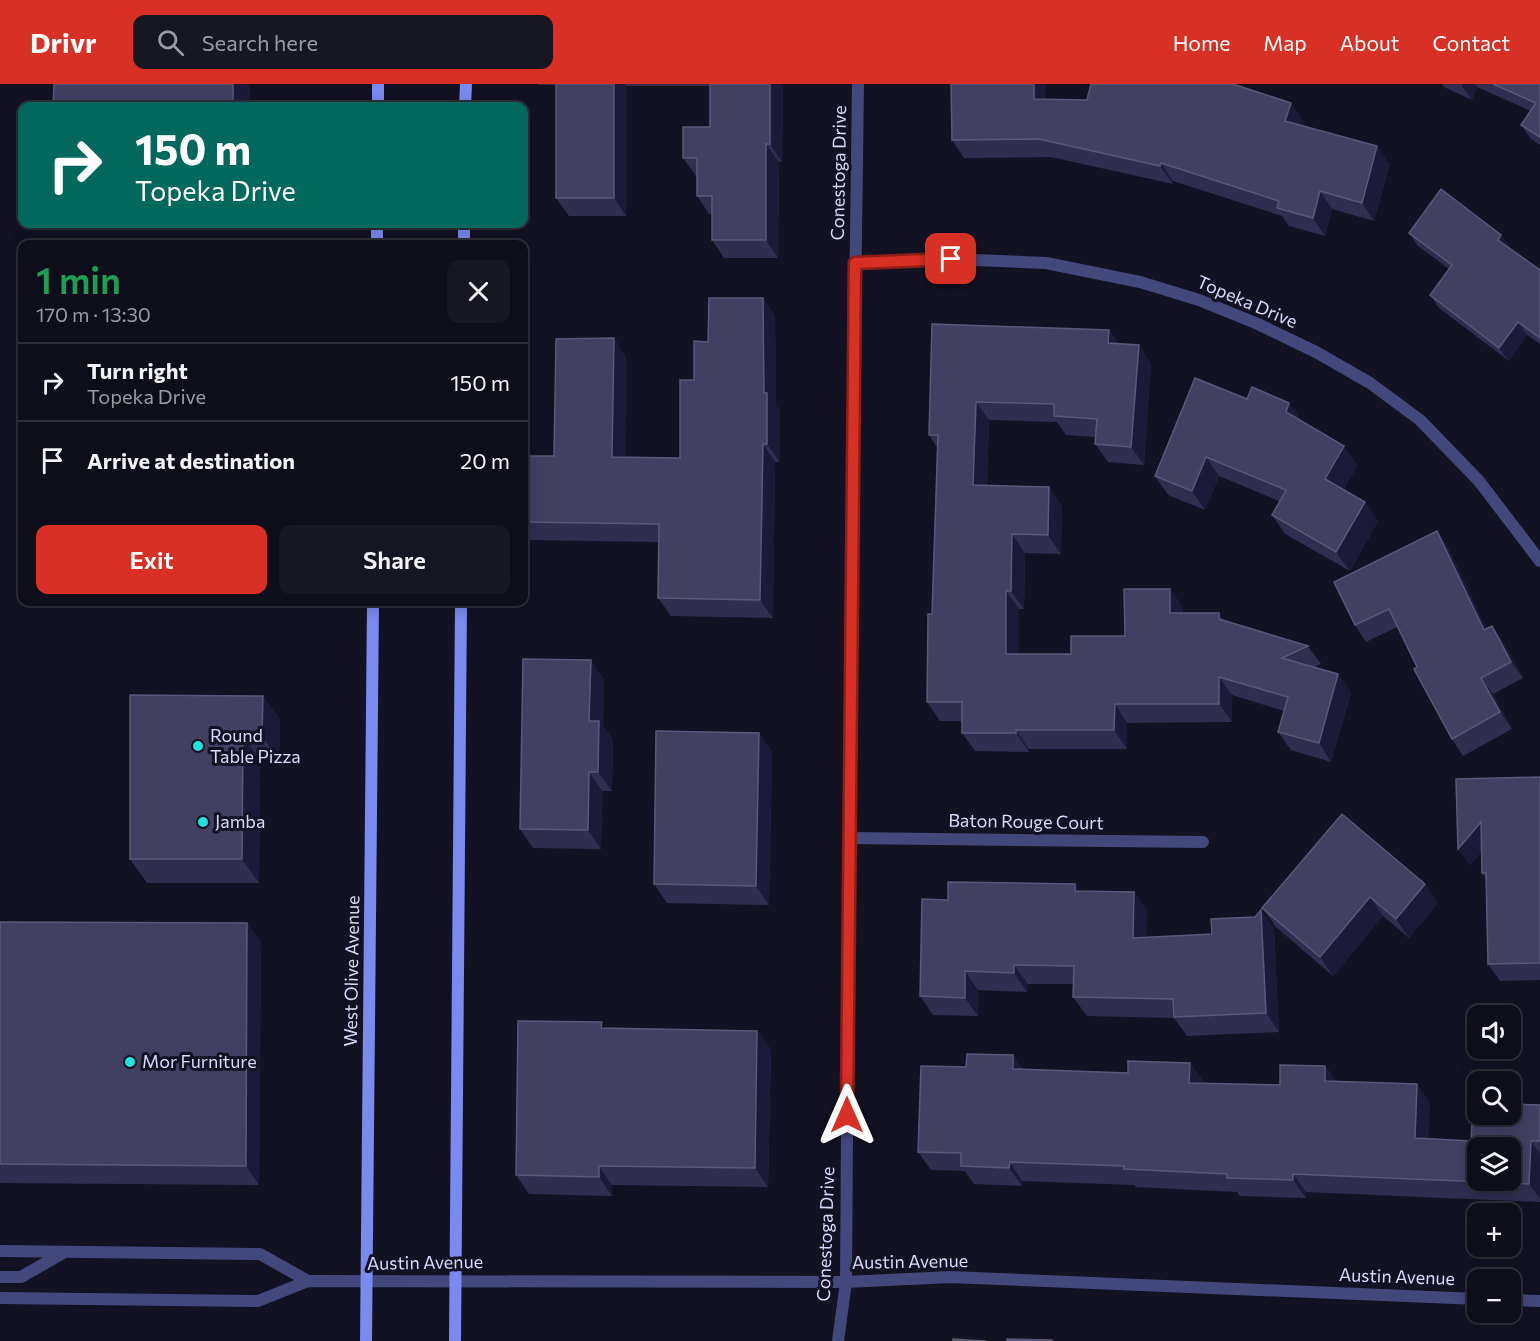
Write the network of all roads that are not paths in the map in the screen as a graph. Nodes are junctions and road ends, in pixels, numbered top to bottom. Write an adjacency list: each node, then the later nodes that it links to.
1 (378, 84): 4 (main road)
2 (466, 84): 5 (main road)
3 (858, 84): 6 (street, Conestoga Drive)
4 (378, 102)
5 (465, 102)
6 (855, 263): 7 (street, Topeka Drive); 10 (street, Conestoga Drive)
7 (1540, 561)
8 (373, 606): 18 (main road, West Olive Avenue)
9 (461, 606): 15 (main road)
10 (849, 838): 11 (street, Baton Rouge Court); 17 (street, Conestoga Drive)
11 (1203, 842)
12 (0, 1251): 13 (street, Austin Avenue)
13 (64, 1252): 14 (street); 16 (street, Austin Avenue)
14 (0, 1277)
15 (455, 1280): 17 (street, Austin Avenue); 18 (street, Austin Avenue); 24 (main road)
16 (308, 1281): 18 (street, Austin Avenue); 19 (street, Austin Avenue)
17 (846, 1281): 20 (street, Austin Avenue); 25 (street, Conestoga Drive)
18 (367, 1282): 23 (main road, West Olive Avenue)
19 (0, 1298)
20 (1467, 1299)
21 (1521, 1300): 22 (street)
22 (1540, 1301)
23 (366, 1341)
24 (455, 1341)
25 (838, 1341)

